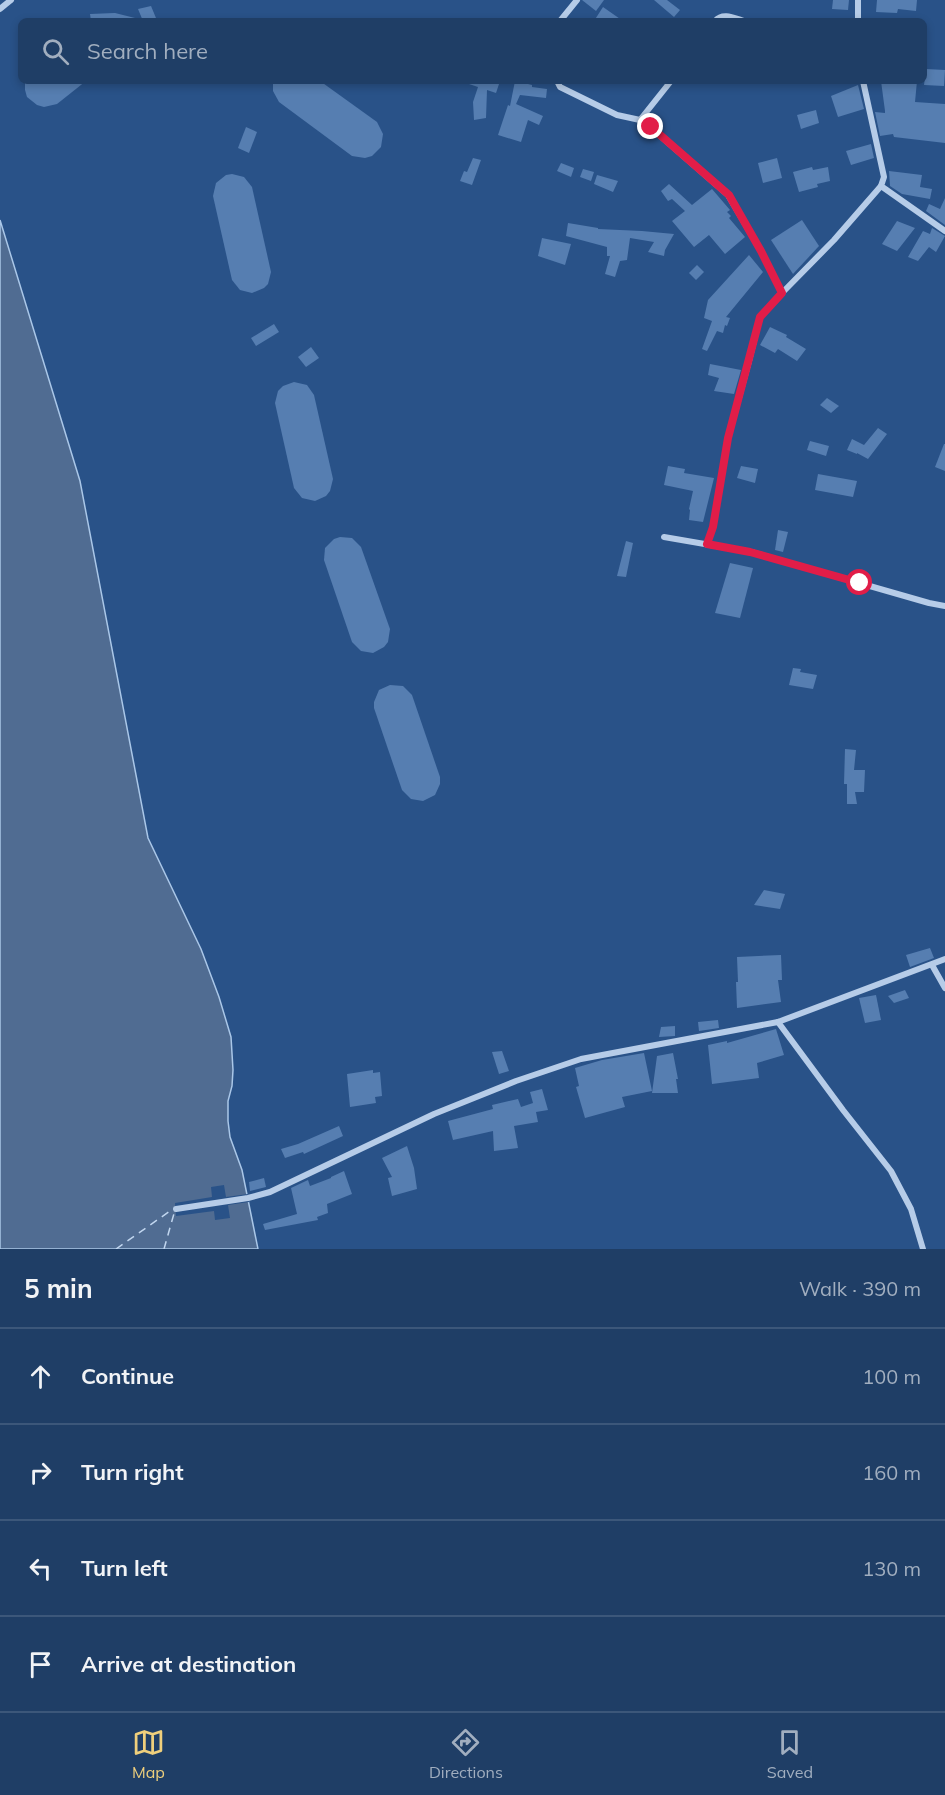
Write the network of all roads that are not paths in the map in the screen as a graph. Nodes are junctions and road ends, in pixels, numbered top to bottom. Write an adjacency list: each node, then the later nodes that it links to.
1 (11, 0): 4 (street)
2 (577, 0): 5 (street)
3 (858, 0): 6 (street)
4 (0, 9)
5 (562, 18)
6 (858, 18)
7 (558, 84): 10 (street)
8 (668, 84): 10 (street)
9 (864, 84): 11 (street)
10 (640, 120): 13 (street)
11 (882, 186): 12 (street); 13 (street)
12 (945, 231)
13 (782, 293): 15 (street)
14 (663, 537): 15 (street)
15 (707, 544): 16 (street)
16 (945, 606)
17 (945, 959): 18 (street)
18 (932, 965): 19 (street); 20 (street)
19 (945, 988)
20 (778, 1022): 21 (street); 22 (street)
21 (176, 1209)
22 (923, 1249)

